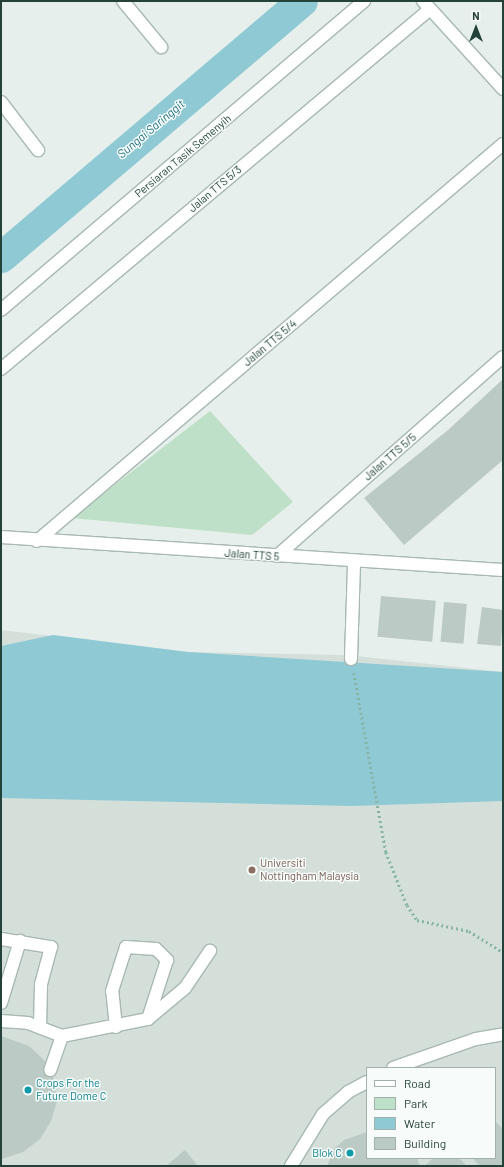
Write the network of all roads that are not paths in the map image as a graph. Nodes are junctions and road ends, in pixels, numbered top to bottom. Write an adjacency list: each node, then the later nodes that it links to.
1 (123, 1): 4 (street)
2 (364, 1): 9 (street, Persiaran Tasik Semenyih)
3 (426, 5): 5 (street); 11 (street, Jalan TTS 5/3)
4 (161, 47)
5 (503, 89)
6 (1, 102): 8 (street)
7 (503, 144): 13 (street, Jalan TTS 5/4)
8 (38, 150)
9 (1, 310)
10 (503, 357): 14 (street, Jalan TTS 5/5)
11 (1, 368)
12 (1, 537): 13 (street, Jalan TTS 5)
13 (37, 541): 14 (street, Jalan TTS 5)
14 (277, 556): 15 (street, Jalan TTS 5)
15 (354, 563): 16 (street, Jalan TTS 5); 17 (street)
16 (501, 568)
17 (351, 659)
18 (1, 939): 19 (street)
19 (20, 941): 21 (street); 24 (street)
20 (210, 951): 22 (street)
21 (1, 1003)
22 (148, 1018): 25 (street); 25 (street)
23 (1, 1021): 24 (street)
24 (40, 1027): 27 (street)
25 (116, 1027): 27 (street)
26 (503, 1034): 28 (street)
27 (62, 1036): 29 (street)
28 (396, 1067)
29 (50, 1070)
30 (366, 1083): 31 (street)
31 (291, 1166)

